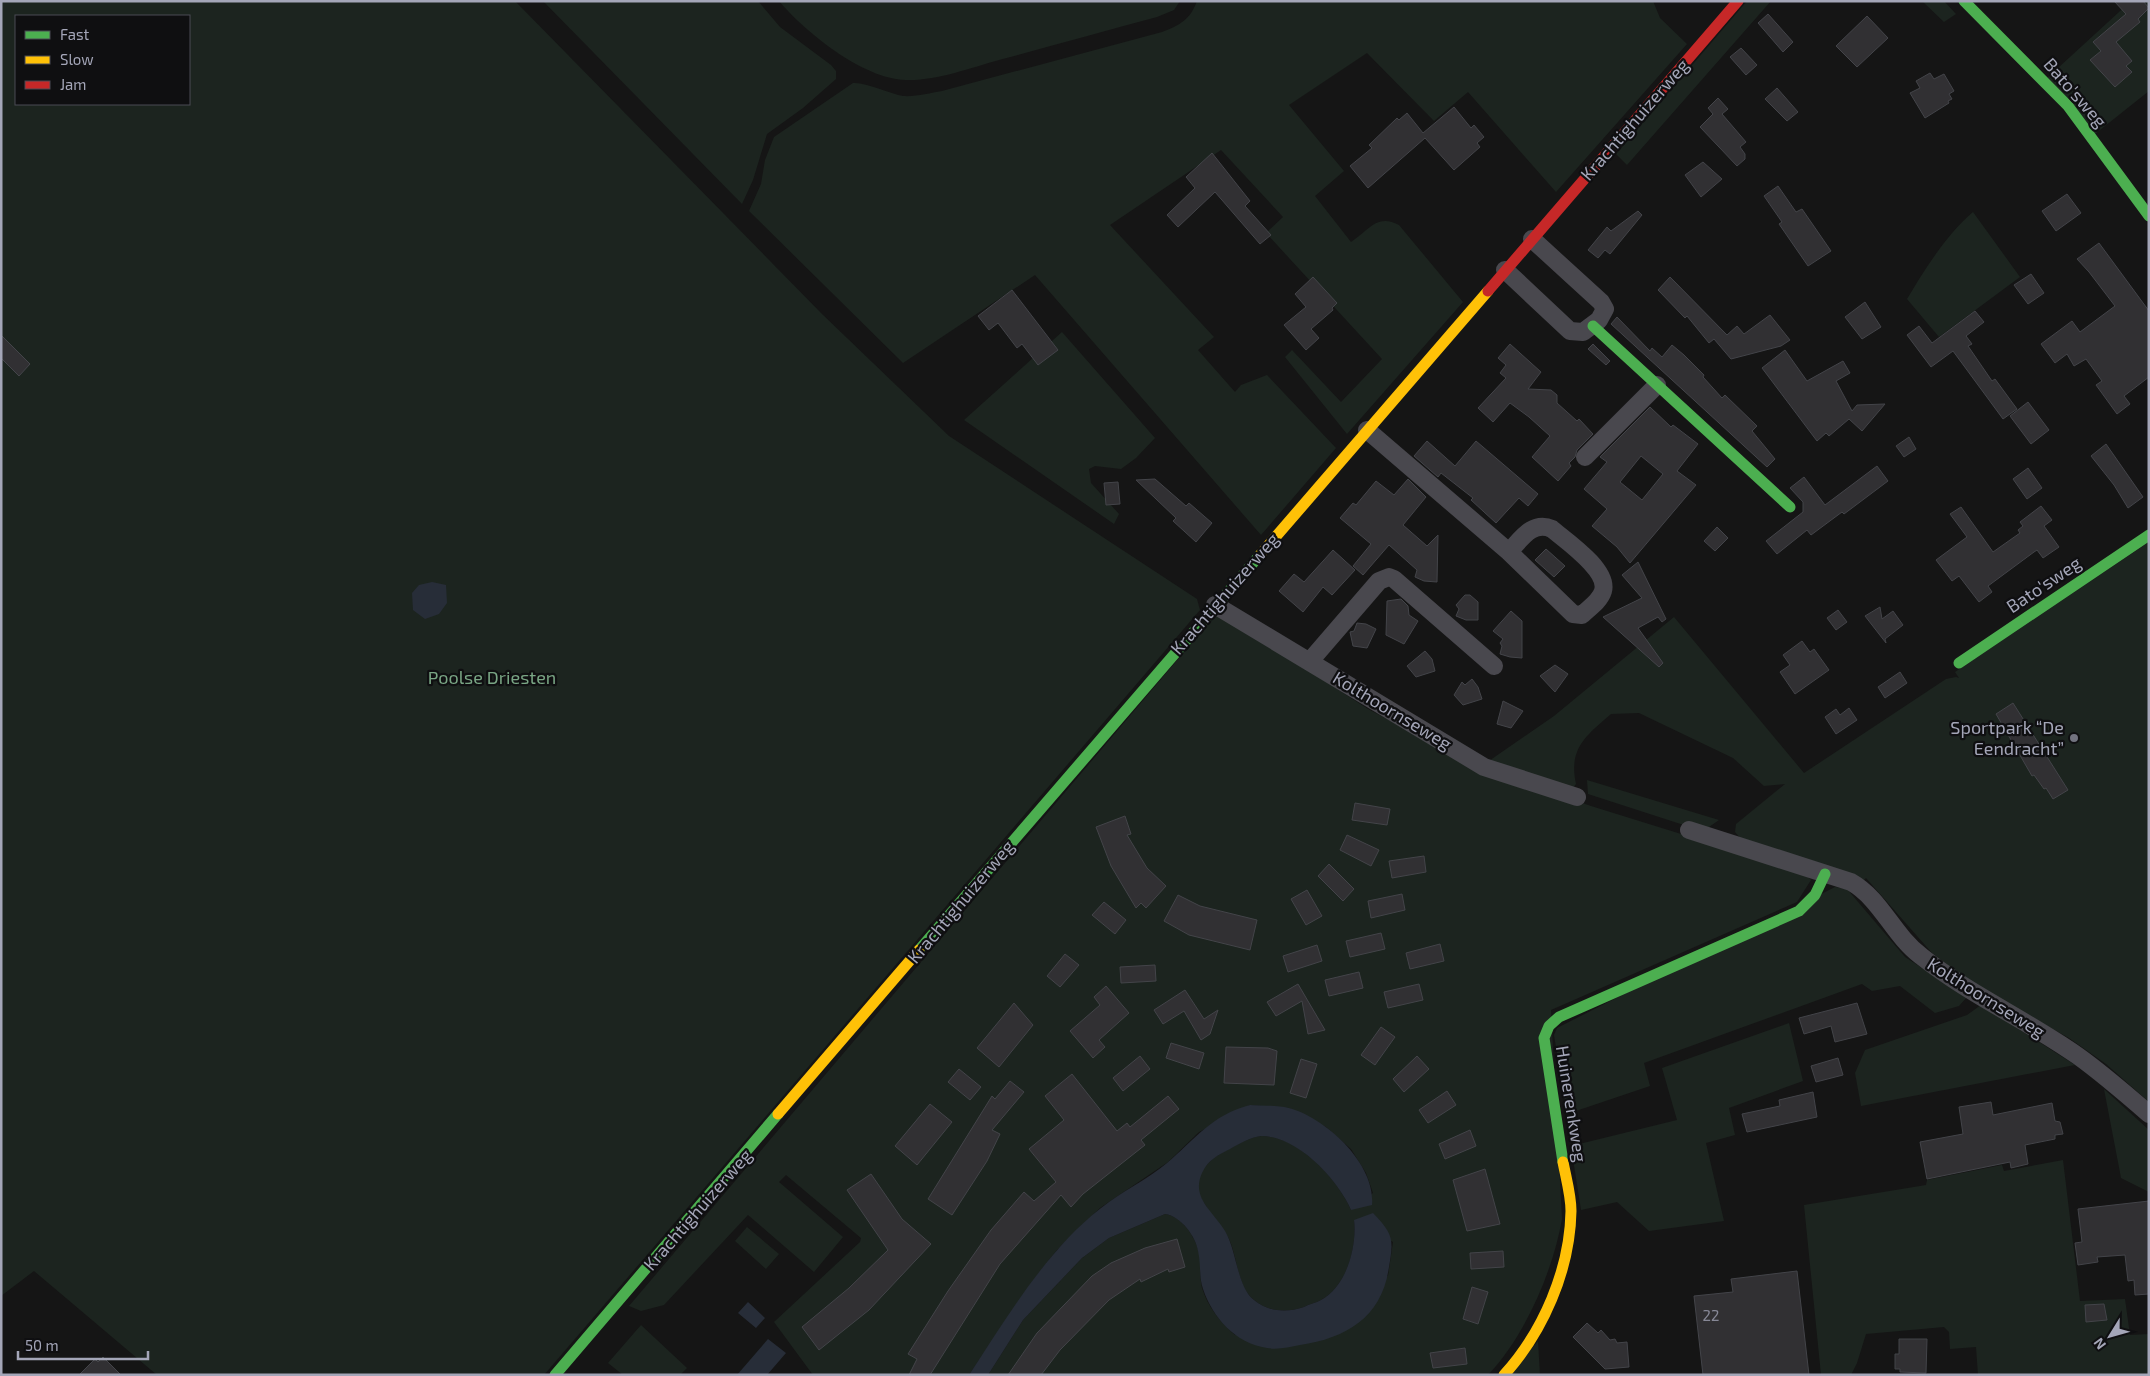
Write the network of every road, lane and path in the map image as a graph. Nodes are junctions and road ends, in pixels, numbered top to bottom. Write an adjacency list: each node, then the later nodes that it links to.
1 (1738, 1): 4 (street, Krachtighuizerweg)
2 (1964, 1): 3 (street, Bato'sweg)
3 (2149, 216)
4 (1532, 239): 5 (street, Krachtighuizerweg); 6 (street)
5 (1506, 270): 6 (street); 8 (street, Krachtighuizerweg)
6 (1593, 326): 7 (street)
7 (1657, 385): 9 (street); 10 (street)
8 (1367, 430): 12 (street); 13 (street, Krachtighuizerweg)
9 (1586, 457)
10 (1790, 507)
11 (2149, 536): 15 (street, Bato'sweg)
12 (1509, 552): 12 (street)
13 (1215, 605): 14 (street, Kolthoornseweg); 21 (street, Krachtighuizerweg)
14 (1310, 661): 16 (street); 17 (street, Kolthoornseweg)
15 (1959, 663)
16 (1494, 666)
17 (1577, 797)
18 (1689, 830): 19 (street, Kolthoornseweg)
19 (1825, 874): 20 (street, Kolthoornseweg); 22 (street, Huinerenkweg)
20 (2149, 1114)
21 (555, 1375)
22 (1504, 1375)

